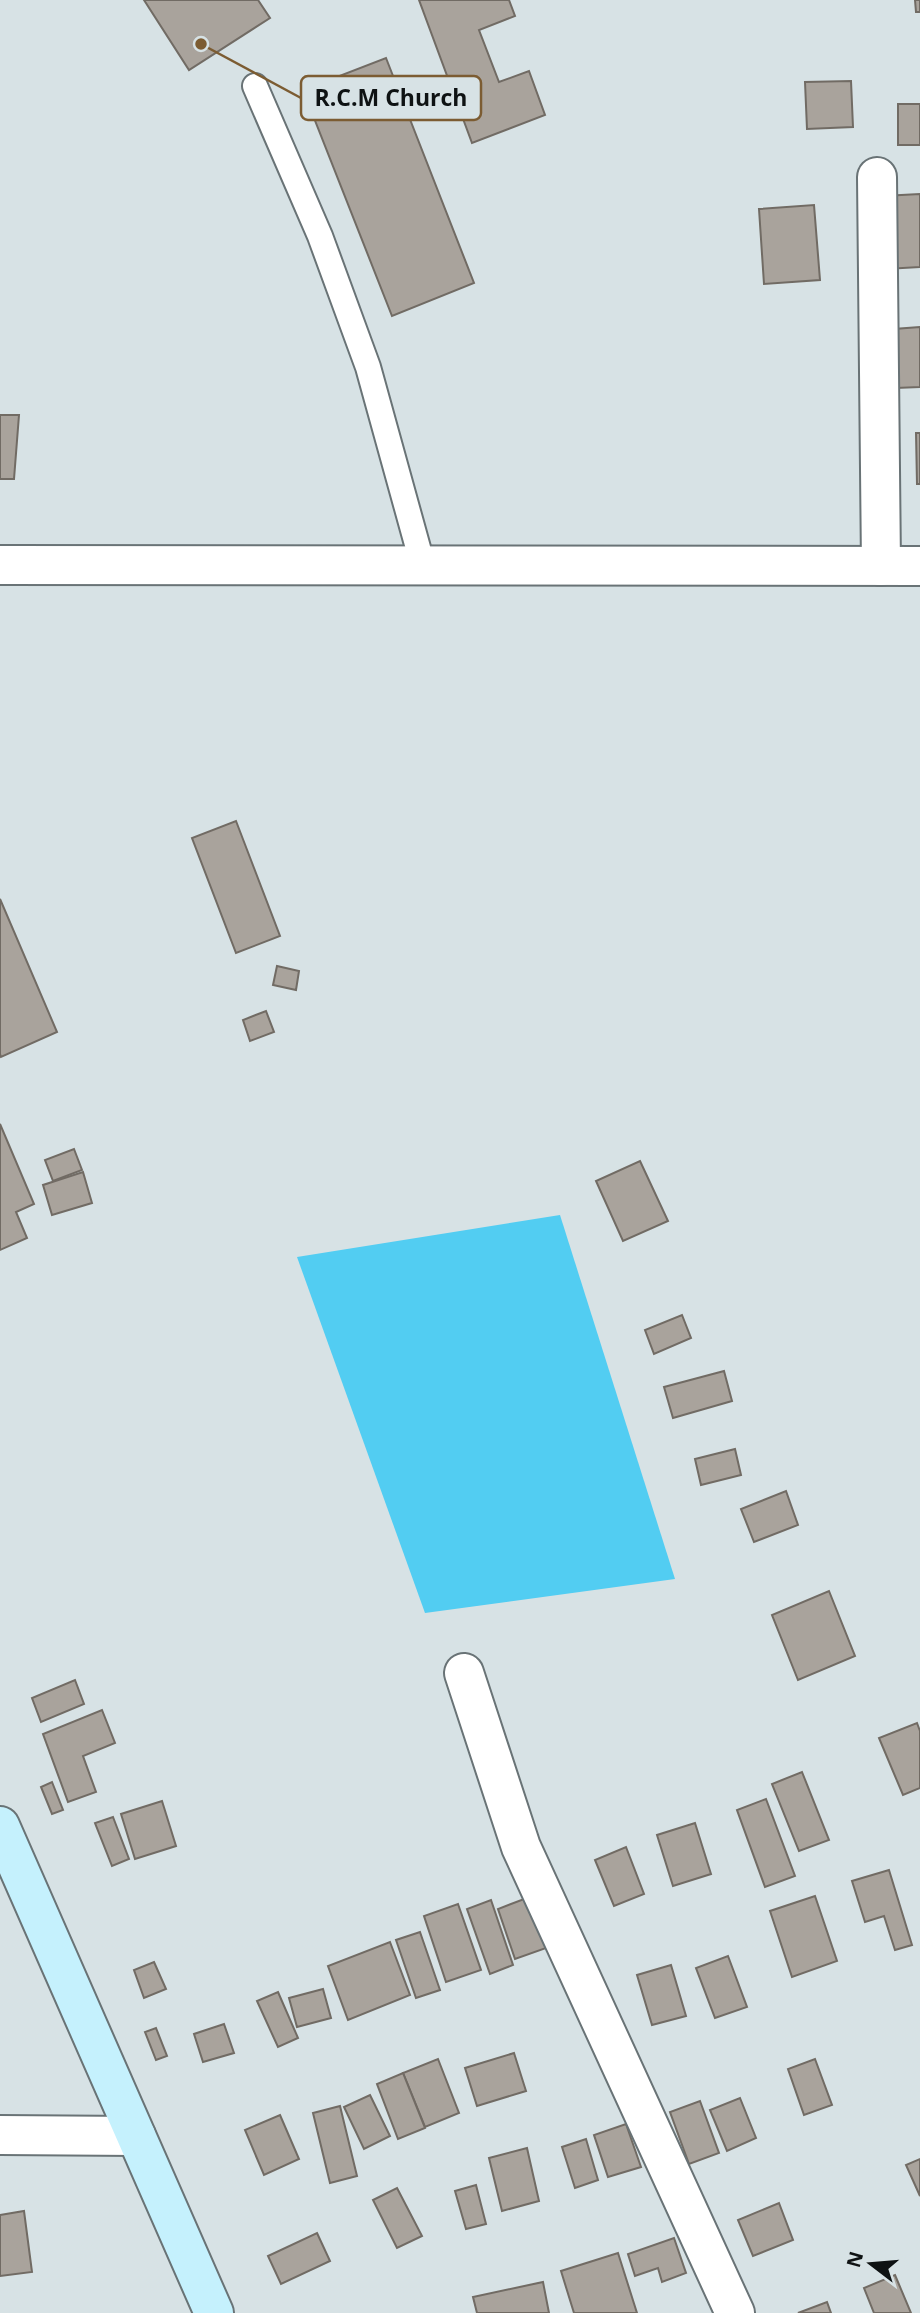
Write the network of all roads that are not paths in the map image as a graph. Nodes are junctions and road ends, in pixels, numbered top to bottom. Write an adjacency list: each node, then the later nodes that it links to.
1 (255, 86): 4 (lane)
2 (877, 177): 5 (street)
3 (0, 565): 4 (street)
4 (423, 566): 5 (street)
5 (881, 566): 6 (street)
6 (920, 566)
7 (464, 1672): 12 (street)
8 (0, 1826): 10 (main road)
9 (0, 2135): 10 (street)
10 (136, 2136): 11 (main road)
11 (215, 2313)
12 (735, 2313)

